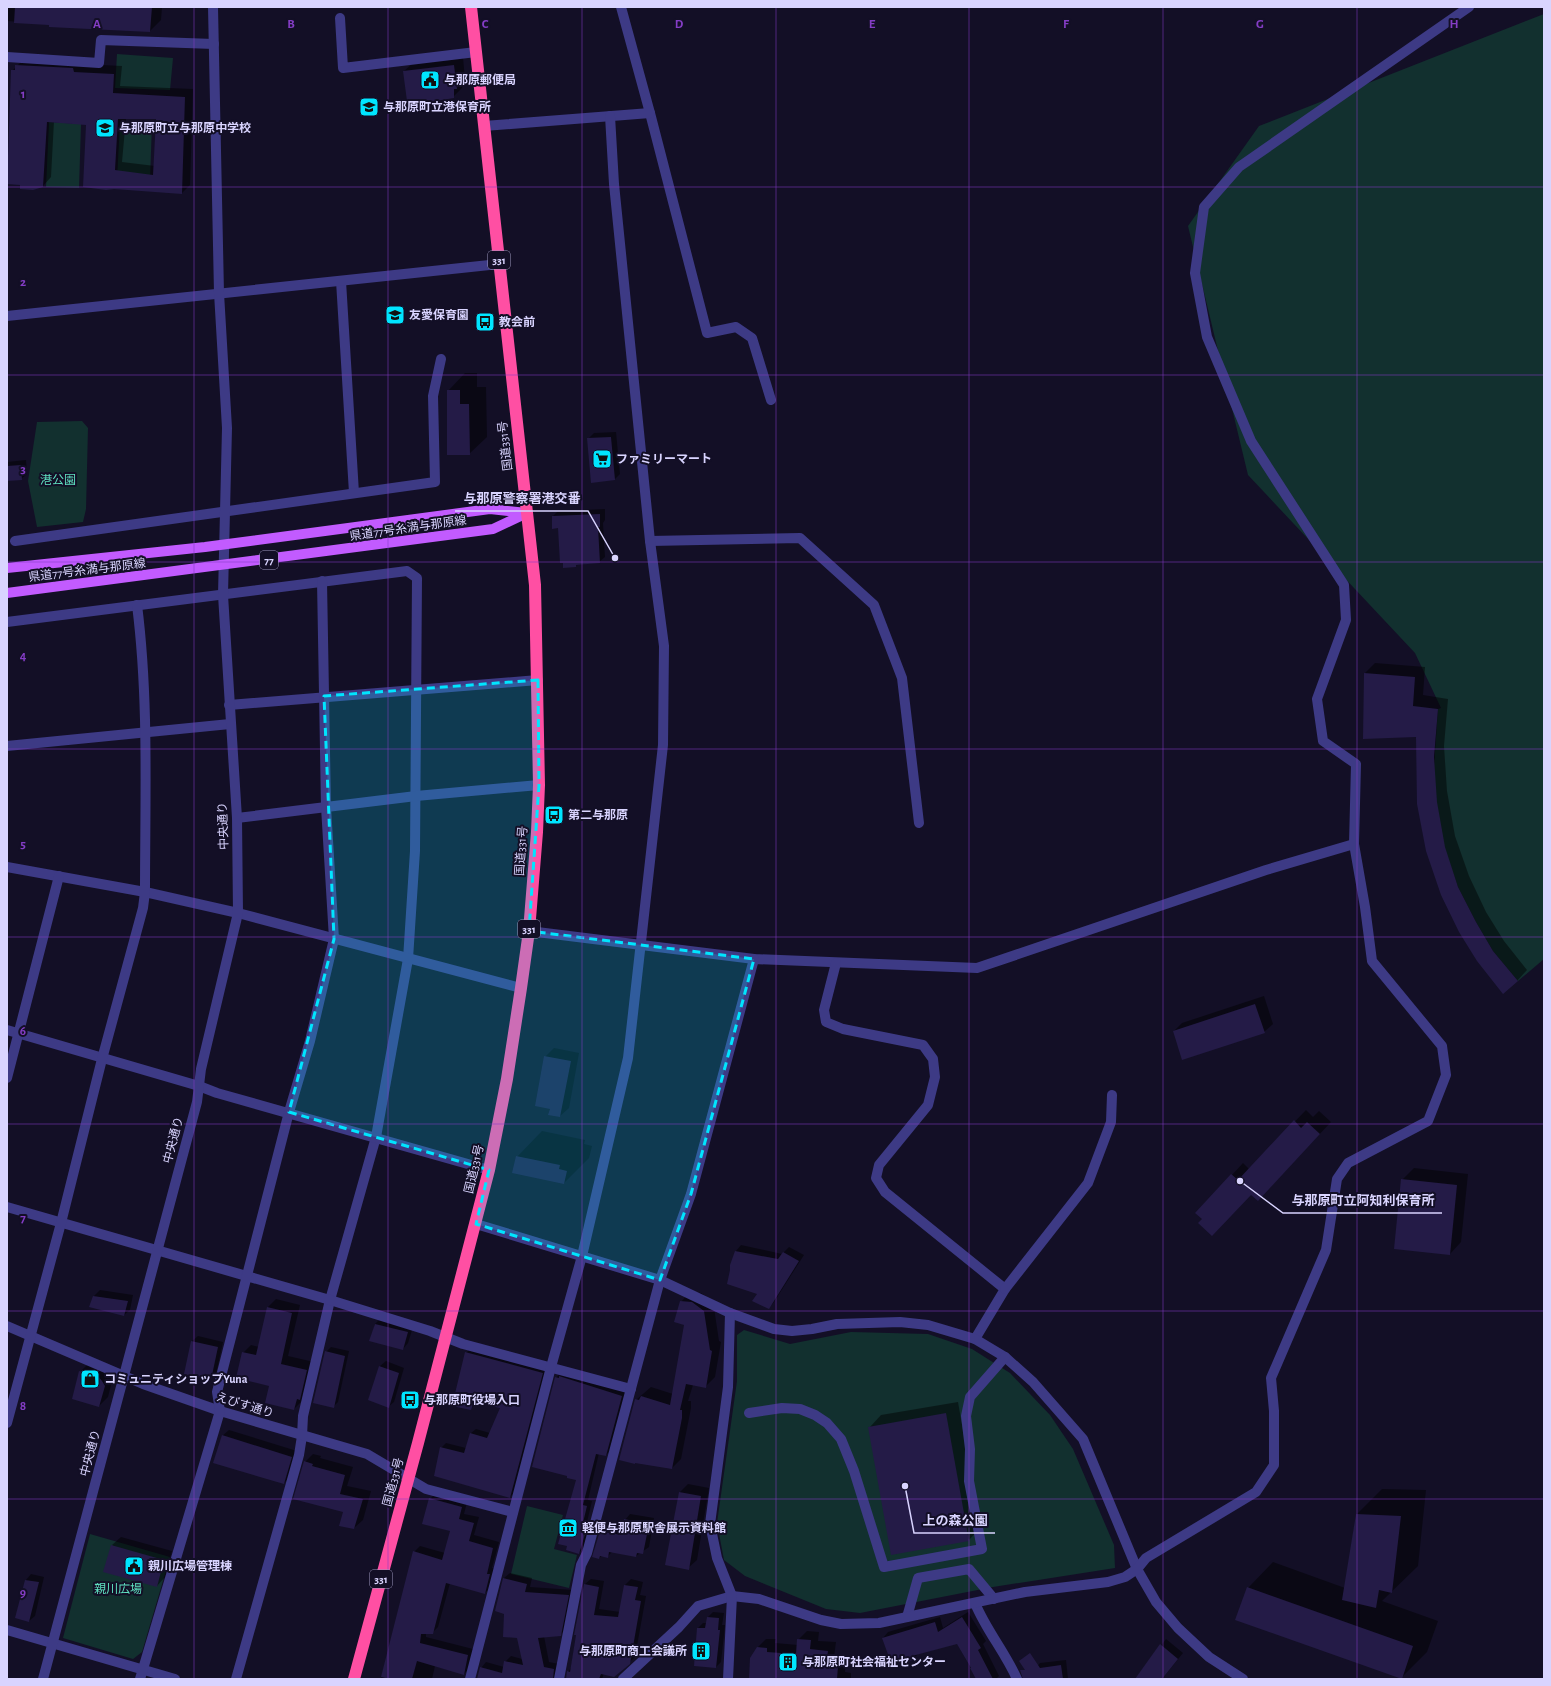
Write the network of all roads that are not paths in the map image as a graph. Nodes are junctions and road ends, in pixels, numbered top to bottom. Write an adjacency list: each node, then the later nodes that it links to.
1 (213, 7): 6 (street, 中央通り)
2 (471, 7): 7 (highway, 国道331号 / 331)
3 (621, 7): 9 (street)
4 (1469, 7): 43 (street)
5 (340, 18): 7 (street)
6 (214, 44): 8 (street); 14 (street, 中央通り)
7 (476, 52): 11 (highway, 国道331号 / 331)
8 (7, 57)
9 (650, 113): 10 (street); 17 (street)
10 (610, 116): 11 (street); 22 (street)
11 (484, 126): 12 (highway, 国道331号 / 331)
12 (499, 264): 13 (street); 20 (highway, 国道331号 / 331)
13 (341, 281): 14 (street); 18 (street)
14 (219, 293): 15 (street); 19 (street, 中央通り)
15 (7, 316)
16 (441, 359): 18 (street)
17 (771, 400)
18 (354, 493): 19 (street)
19 (226, 512): 21 (street); 23 (street, 中央通り)
20 (527, 513): 23 (main road, 県道77号糸満与那原線 / 77); 24 (main road, 県道77号糸満与那原線 / 77); 31 (highway, 国道331号 / 331)
21 (15, 541)
22 (650, 542): 42 (street); 50 (street)
23 (224, 545): 24 (street, 中央通り); 25 (main road, 県道77号糸満与那原線 / 77)
24 (222, 566): 27 (main road, 県道77号糸満与那原線 / 77); 28 (street, 中央通り)
25 (7, 568)
26 (322, 580): 28 (street); 32 (street); 33 (street)
27 (7, 593)
28 (223, 595): 29 (street); 34 (street, 中央通り)
29 (138, 605): 30 (street); 36 (street)
30 (7, 622)
31 (538, 680): 32 (street); 38 (highway, 国道331号 / 331)
32 (416, 690): 33 (street); 39 (street)
33 (324, 696): 34 (street); 40 (street)
34 (229, 705): 35 (street, 中央通り)
35 (230, 724): 36 (street); 41 (street, 中央通り)
36 (145, 733): 37 (street); 46 (street)
37 (7, 746)
38 (539, 785): 39 (street); 48 (highway, 国道331号 / 331)
39 (416, 796): 40 (street); 51 (street)
40 (326, 807): 41 (street); 49 (street)
41 (237, 818): 47 (street, 中央通り)
42 (919, 823)
43 (1354, 844): 53 (street); 88 (street)
44 (7, 867): 45 (street)
45 (59, 876): 46 (street); 56 (street)
46 (145, 892): 47 (street); 57 (street)
47 (238, 913): 49 (street); 59 (street, 中央通り)
48 (529, 931): 50 (street); 54 (highway, 国道331号 / 331)
49 (334, 939): 51 (street); 61 (street)
50 (641, 946): 52 (street); 68 (street)
51 (408, 959): 54 (street); 62 (street)
52 (754, 959): 53 (street); 70 (street)
53 (836, 963): 71 (street)
54 (521, 988): 63 (highway, 国道331号 / 331)
55 (7, 1030): 56 (street)
56 (18, 1033): 57 (street); 58 (street)
57 (102, 1059): 59 (street); 65 (street)
58 (7, 1078)
59 (200, 1086): 61 (street); 67 (street, 中央通り)
60 (1112, 1095): 71 (street)
61 (289, 1112): 62 (street); 69 (street)
62 (376, 1137): 63 (street); 72 (street)
63 (489, 1170): 66 (highway, 国道331号 / 331)
64 (7, 1207): 65 (street)
65 (61, 1222): 67 (street); 75 (street)
66 (476, 1224): 68 (street); 76 (highway, 国道331号 / 331)
67 (157, 1251): 69 (street); 80 (street, 中央通り)
68 (582, 1256): 70 (street); 79 (street)
69 (248, 1276): 72 (street); 82 (street)
70 (660, 1280): 73 (street); 81 (street)
71 (1005, 1289): 77 (street)
72 (330, 1300): 76 (street); 85 (street)
73 (730, 1313): 77 (street); 89 (street)
74 (7, 1326): 75 (street, えびす通り)
75 (30, 1336): 80 (street, えびす通り); 84 (street)
76 (446, 1336): 79 (street); 86 (highway, 国道331号 / 331)
77 (975, 1339): 78 (street)
78 (1005, 1357): 83 (street); 88 (street)
79 (550, 1368): 81 (street); 87 (street)
80 (124, 1377): 82 (street, えびす通り); 94 (street, 中央通り)
81 (631, 1389): 102 (street)
82 (220, 1411): 85 (street, えびす通り); 95 (street)
83 (749, 1413)
84 (7, 1423)
85 (302, 1436): 86 (street, えびす通り); 99 (street)
86 (408, 1479): 87 (street, えびす通り); 100 (highway, 国道331号 / 331)
87 (513, 1512): 101 (street)
88 (1137, 1569): 90 (street); 106 (street)
89 (732, 1596): 92 (street); 103 (street); 104 (street)
90 (994, 1599): 91 (street); 92 (street)
91 (975, 1604): 92 (street); 105 (street)
92 (907, 1617)
93 (7, 1630): 94 (street)
94 (53, 1643): 95 (street); 96 (street, 中央通り)
95 (142, 1669): 97 (street); 98 (street)
96 (43, 1679)
97 (140, 1679)
98 (175, 1679)
99 (236, 1679)
100 (354, 1679)
101 (470, 1679)
102 (559, 1679)
103 (623, 1679)
104 (728, 1679)
105 (1017, 1679)
106 (1242, 1679)

